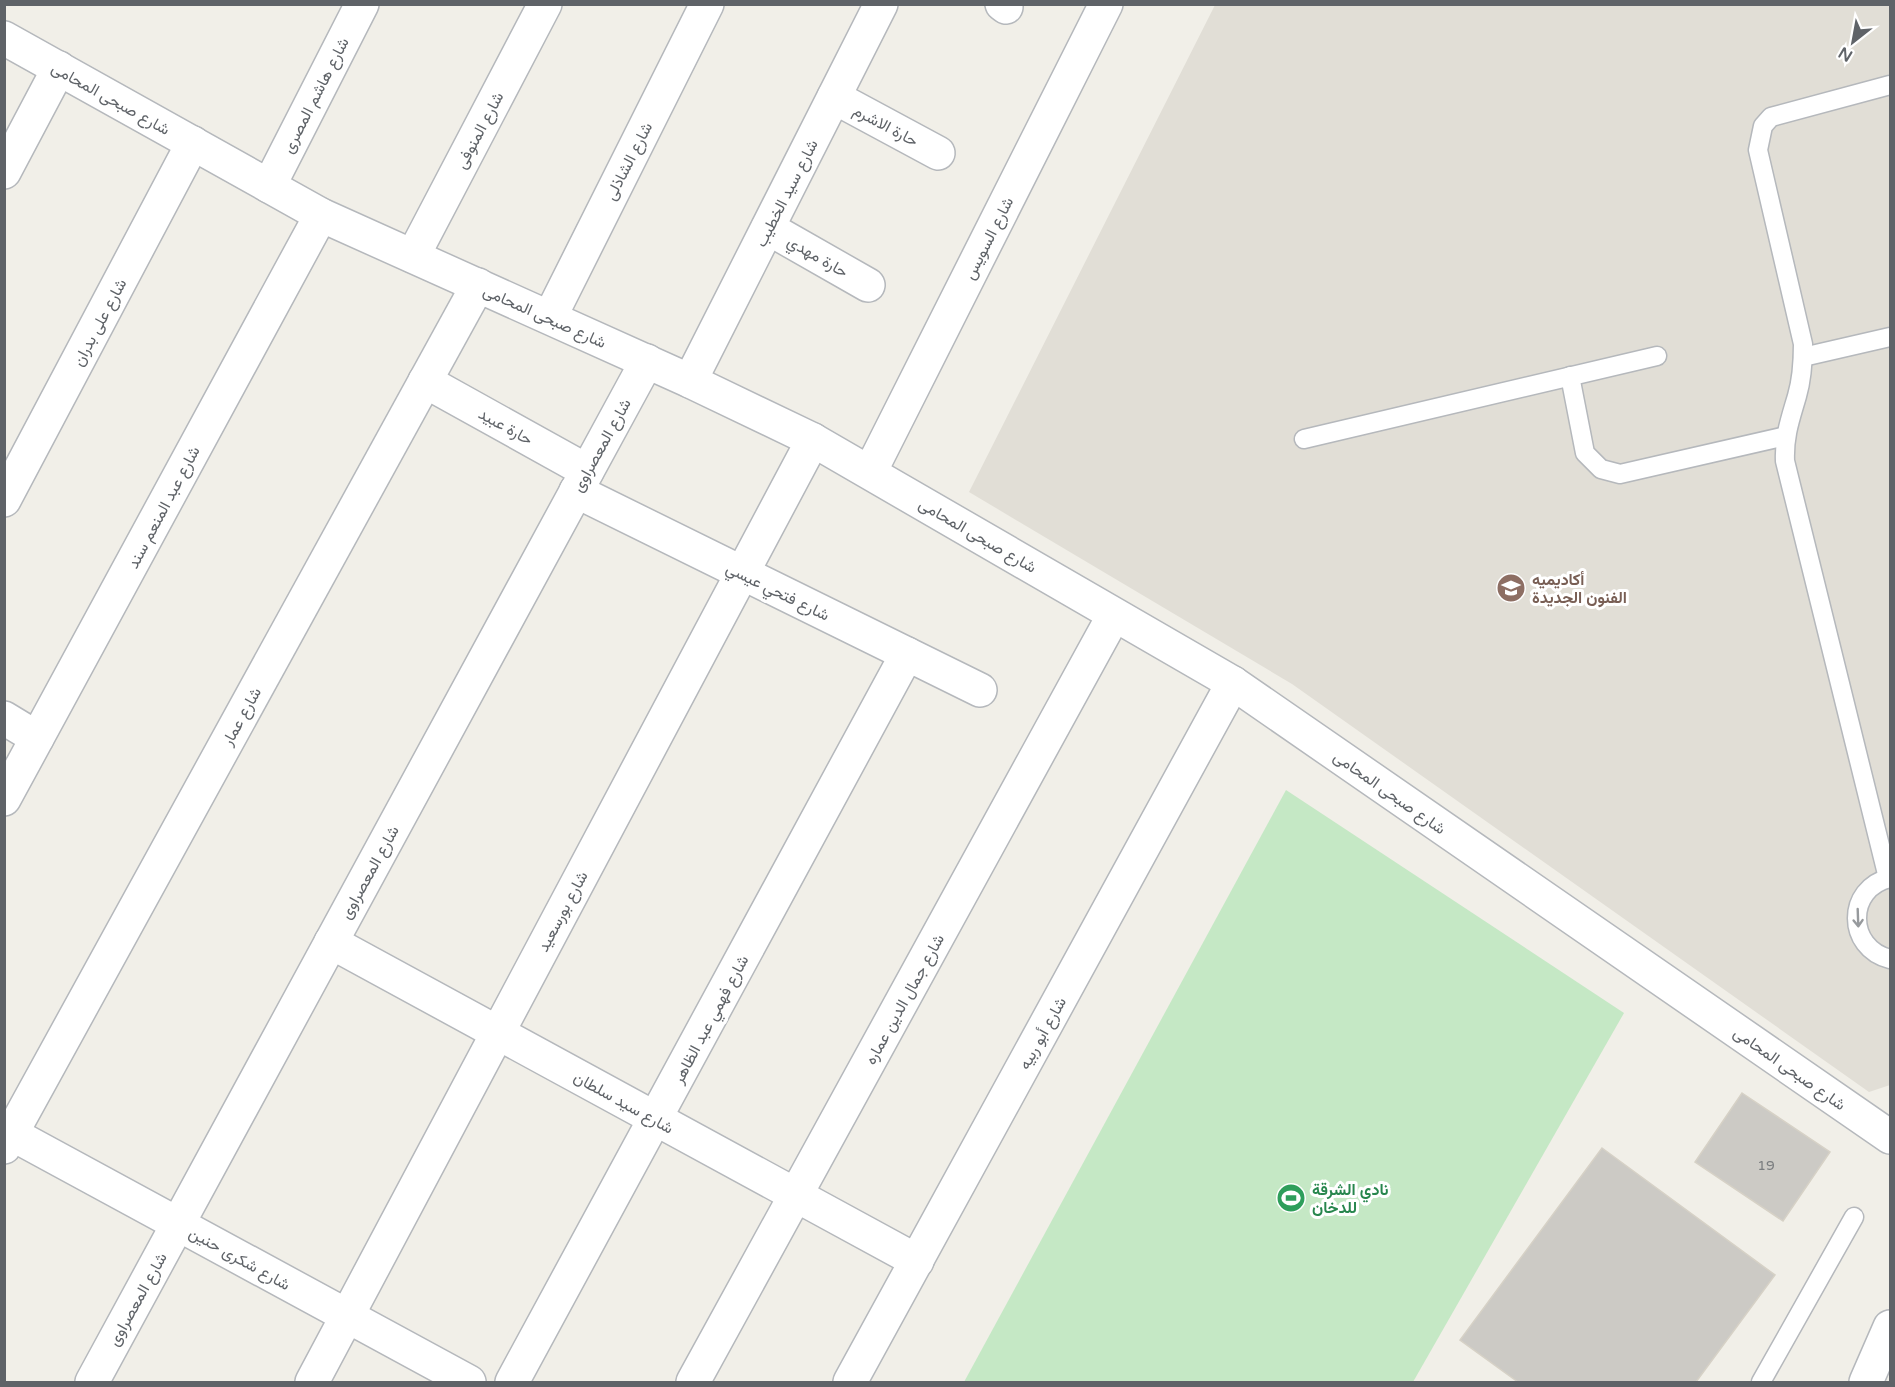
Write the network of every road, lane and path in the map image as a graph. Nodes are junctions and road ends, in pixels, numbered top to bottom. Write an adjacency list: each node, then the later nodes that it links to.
1 (362, 4): 13 (street, شارع هاشم المصرى)
2 (544, 4): 16 (street, شارع المنوفى)
3 (707, 4): 19 (street, شارع الشاذلى)
4 (881, 4): 9 (street, شارع سيد الخطيب)
5 (1106, 4): 30 (street, شارع السويس)
6 (4, 38): 7 (street, شارع صبحى المحامى)
7 (59, 68): 10 (street, شارع صبحى المحامى); 12 (street)
8 (1890, 85): 22 (lane)
9 (834, 97): 11 (street, حارة الاشرم); 15 (street, شارع سيد الخطيب)
10 (193, 143): 13 (street, شارع صبحى المحامى); 32 (street, شارع على بدران)
11 (938, 153)
12 (4, 172)
13 (269, 186): 14 (street, شارع صبحى المحامى)
14 (321, 214): 16 (street, شارع صبحى المحامى); 39 (street, شارع عبد المنعم سند)
15 (768, 228): 18 (street, حارة مهدي); 26 (street, شارع سيد الخطيب)
16 (413, 256): 17 (street, شارع صبحى المحامى)
17 (478, 285): 19 (street, شارع صبحى المحامى); 25 (street, شارع عمار)
18 (868, 285)
19 (550, 317): 23 (street, شارع صبحى المحامى)
20 (1890, 337): 22 (lane)
21 (1658, 356): 24 (lane)
22 (1803, 357): 27 (lane)
23 (646, 362): 26 (street, شارع صبحى المحامى); 31 (street, شارع المعصراوى)
24 (1570, 376): 27 (lane); 28 (lane)
25 (425, 381): 31 (street, حارة عبيد); 47 (street, شارع عمار)
26 (690, 381): 29 (street, شارع صبحى المحامى)
27 (1786, 436): 41 (lane)
28 (1304, 439)
29 (813, 440): 30 (street, شارع صبحى المحامى); 33 (street, شارع بورسعيد)
30 (870, 472): 34 (street, شارع صبحى المحامى)
31 (582, 481): 33 (street, شارع فتحي عيسي); 42 (street, شارع المعصراوى)
32 (4, 500)
33 (743, 573): 35 (street, شارع فتحي عيسي); 44 (street, شارع بورسعيد)
34 (1114, 615): 36 (street, شارع صبحى المحامى); 48 (street, شارع جمال الدين عماره)
35 (907, 654): 37 (street, شارع فتحي عيسي); 45 (street, شارع فهمي عبد الظاهر)
36 (1233, 684): 46 (street, شارع صبحى المحامى); 51 (street, شارع أبو ربيه)
37 (980, 690)
38 (4, 718): 39 (street)
39 (37, 738): 40 (street, شارع عبد المنعم سند)
40 (4, 799)
41 (1889, 878): 43 (lane, one-way to 43)
42 (331, 942): 44 (street, شارع سيد سلطان); 50 (street, شارع المعصراوى)
43 (1890, 959)
44 (497, 1033): 45 (street, شارع سيد سلطان); 52 (street, شارع بورسعيد)
45 (656, 1119): 48 (street, شارع سيد سلطان); 57 (street, شارع فهمي عبد الظاهر)
46 (1890, 1137)
47 (8, 1140): 50 (street, شارع شكرى حنين)
48 (796, 1196): 51 (street, شارع سيد سلطان); 58 (street, شارع جمال الدين عماره)
49 (1854, 1217): 60 (lane)
50 (178, 1224): 52 (street, شارع شكرى حنين); 54 (street, شارع المعصراوى)
51 (917, 1261): 59 (street, شارع أبو ربيه)
52 (346, 1316): 55 (street, شارع بورسعيد); 56 (street, شارع شكرى حنين)
53 (1890, 1327): 61 (street)
54 (92, 1383)
55 (312, 1383)
56 (469, 1383)
57 (512, 1383)
58 (693, 1383)
59 (850, 1383)
60 (1761, 1383)
61 (1866, 1383)

